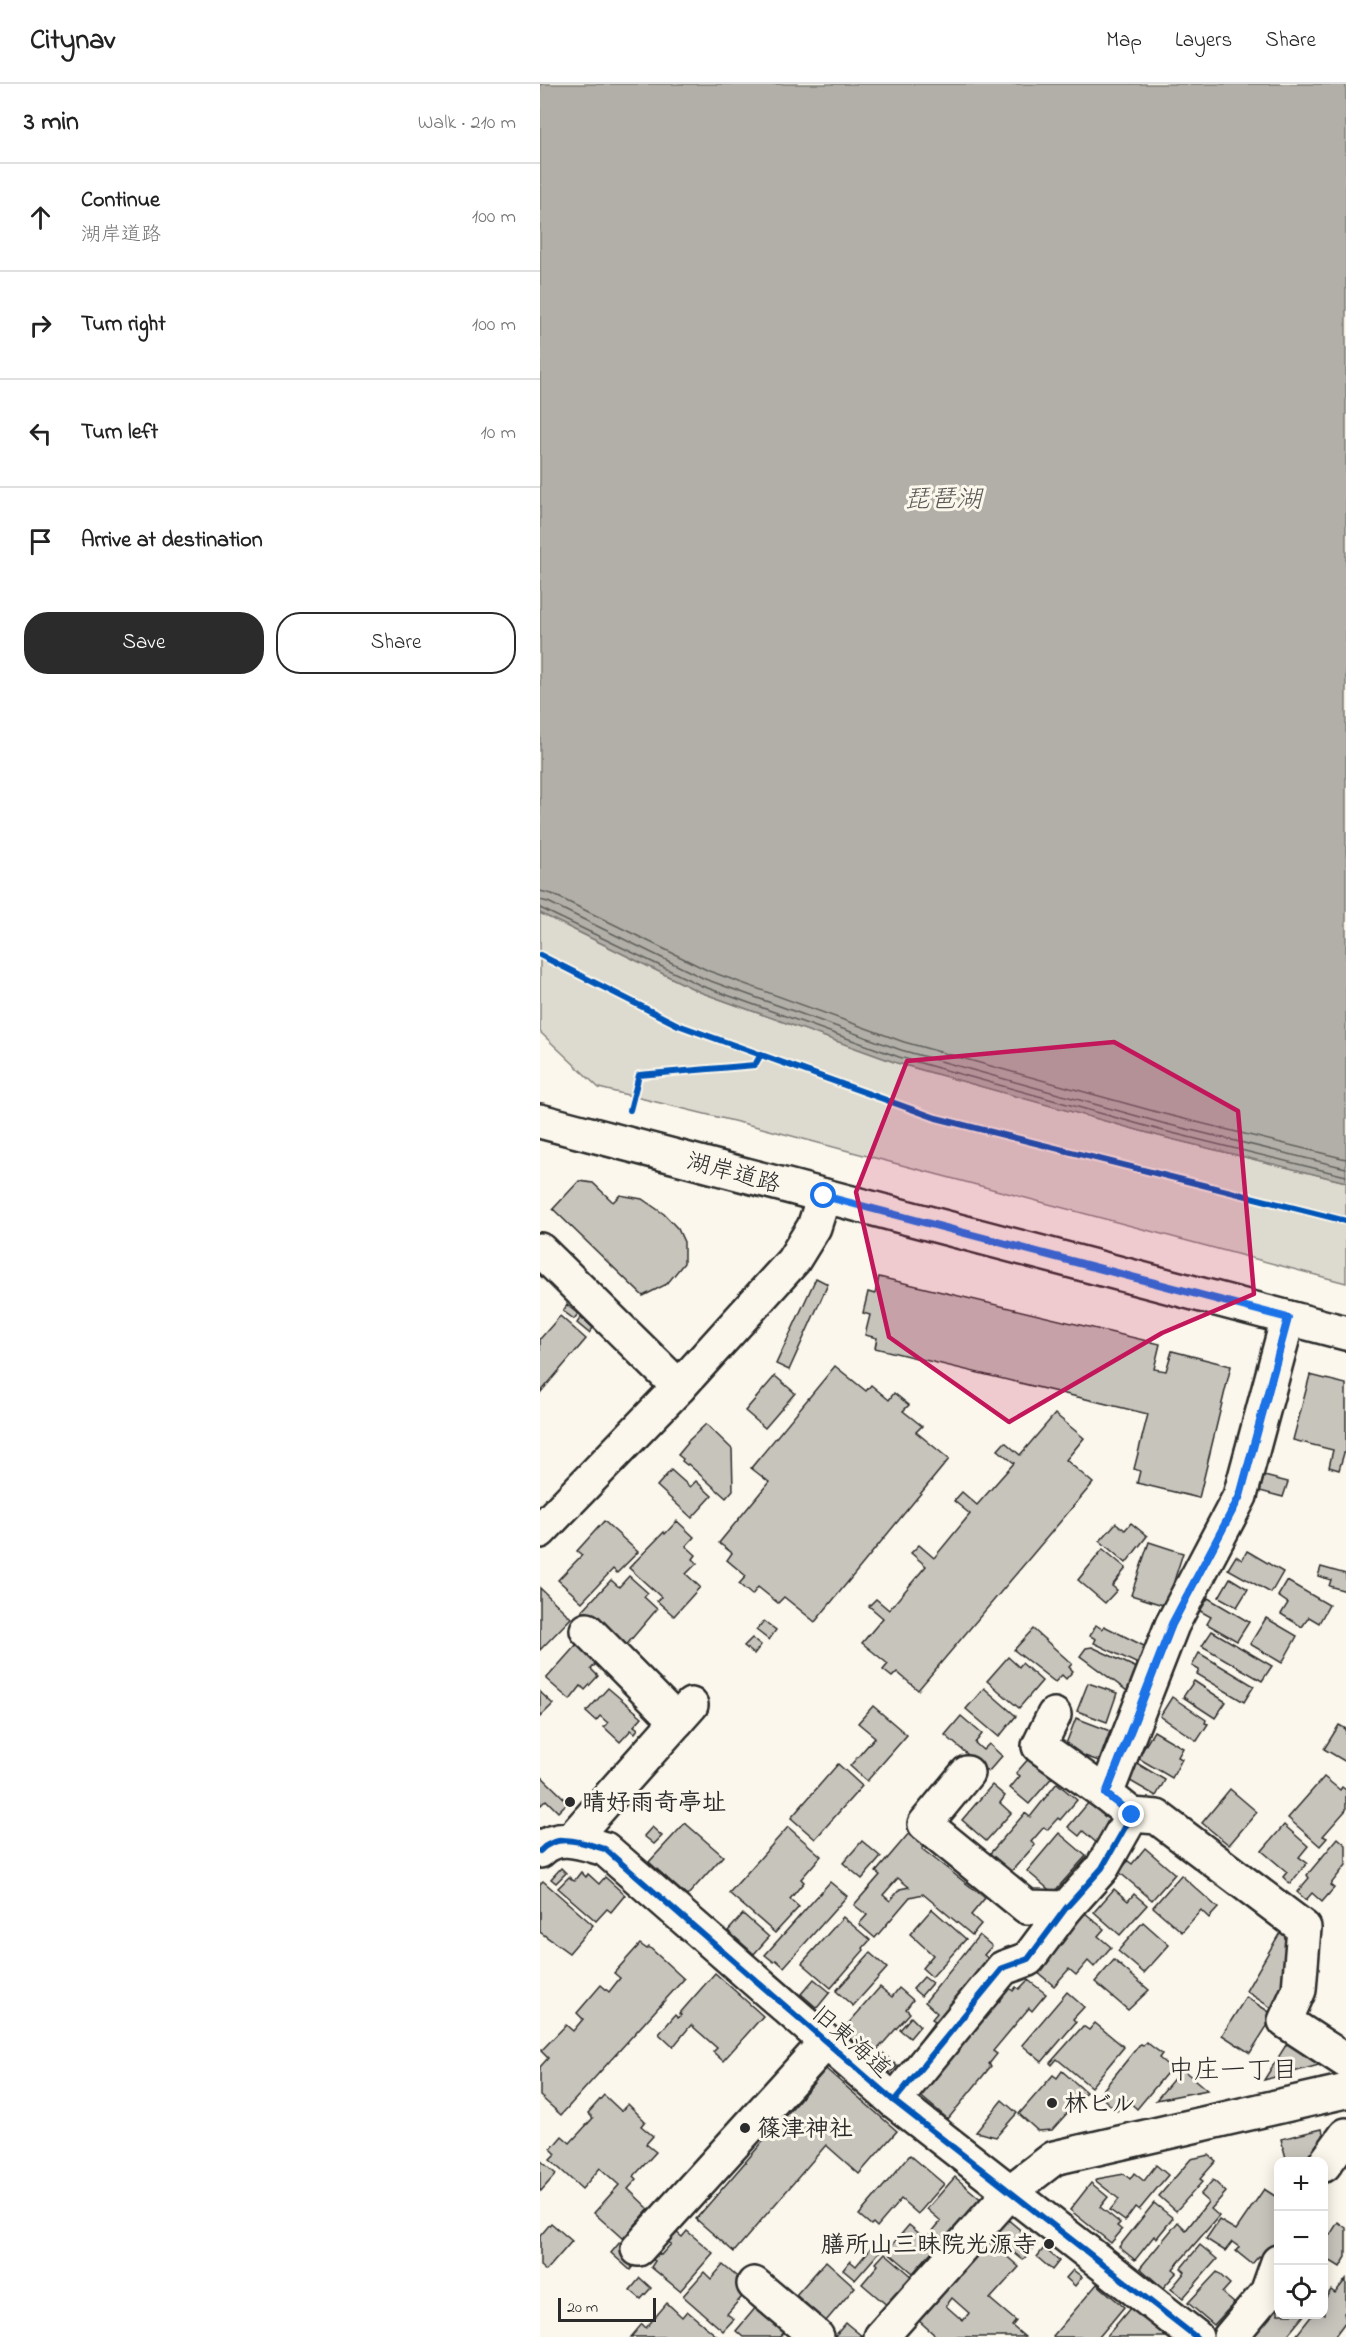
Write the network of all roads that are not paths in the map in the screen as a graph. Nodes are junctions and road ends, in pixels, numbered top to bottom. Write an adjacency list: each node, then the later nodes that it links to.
1 (540, 1121): 2 (street, 湖岸道路)
2 (824, 1196): 4 (street, 湖岸道路); 6 (street)
3 (540, 1250): 6 (street)
4 (1288, 1318): 5 (street, 湖岸道路); 11 (street)
5 (1346, 1333)
6 (679, 1387): 7 (street)
7 (540, 1531)
8 (587, 1630): 13 (street)
9 (1054, 1715): 11 (street)
10 (967, 1773): 15 (street)
11 (1106, 1794): 12 (street)
12 (1132, 1815): 15 (street); 17 (street)
13 (572, 1839): 14 (street); 16 (street, 旧東海道)
14 (540, 1851)
15 (1066, 1908): 19 (street)
16 (826, 2042): 19 (street, 旧東海道); 23 (street)
17 (1346, 2061)
18 (1346, 2091): 22 (street)
19 (894, 2101): 22 (street, 旧東海道)
20 (1346, 2135): 21 (street)
21 (1328, 2158)
22 (1011, 2191): 27 (street); 28 (street, 旧東海道)
23 (638, 2249)
24 (1277, 2265): 29 (street)
25 (754, 2284): 26 (street)
26 (817, 2337)
27 (881, 2337)
28 (1196, 2337)
29 (1230, 2337)

